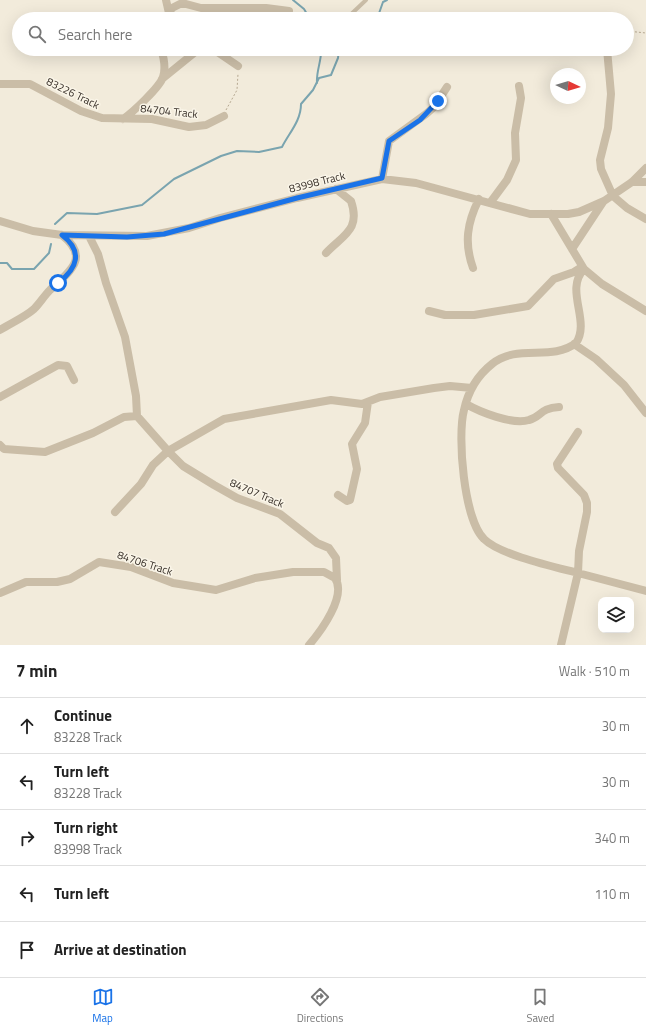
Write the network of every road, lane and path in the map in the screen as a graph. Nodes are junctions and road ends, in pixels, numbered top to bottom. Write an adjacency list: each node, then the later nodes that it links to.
1 (166, 0): 4 (street)
2 (366, 0): 6 (lane)
3 (289, 11): 5 (street)
4 (167, 12)
5 (170, 12)
6 (353, 12)
7 (634, 32): 8 (path)
8 (646, 33)
9 (163, 56): 14 (street)
10 (190, 56): 14 (street)
11 (223, 56): 13 (street)
12 (608, 56): 25 (street)
13 (238, 66): 18 (path)
14 (162, 79): 19 (street)
15 (0, 84): 19 (street, 83226 Track)
16 (519, 86): 28 (street)
17 (447, 87): 21 (street)
18 (224, 116): 19 (street, 84704 Track)
19 (122, 119)
20 (646, 168): 22 (street, 83998 Track)
21 (382, 178): 24 (street, 83998 Track); 26 (street, 83998 Track)
22 (632, 182): 23 (street); 25 (street, 83998 Track)
23 (646, 182)
24 (336, 189): 33 (street, 83998 Track); 35 (street)
25 (612, 196): 27 (street, 83998 Track); 30 (street)
26 (479, 200): 28 (street, 83998 Track); 36 (street)
27 (604, 201): 29 (street, 83998 Track); 34 (street)
28 (490, 203): 29 (street, 83998 Track)
29 (551, 214): 34 (street)
30 (646, 219)
31 (0, 221): 32 (street, 83998 Track)
32 (62, 235): 33 (street, 83998 Track); 40 (street)
33 (89, 236): 49 (street)
34 (572, 250): 37 (street)
35 (326, 253)
36 (473, 268)
37 (583, 268): 38 (street); 39 (street); 41 (street)
38 (429, 311)
39 (646, 311)
40 (0, 330)
41 (574, 344): 43 (street); 48 (street)
42 (74, 380): 44 (street)
43 (472, 388): 45 (street); 46 (street)
44 (0, 397)
45 (368, 402): 52 (street); 53 (street)
46 (466, 404): 47 (street); 55 (street)
47 (559, 407)
48 (646, 413)
49 (137, 416): 51 (street); 52 (street, 84707 Track)
50 (578, 432): 55 (street)
51 (0, 445)
52 (168, 451): 54 (street); 56 (street, 84707 Track)
53 (338, 495)
54 (115, 512)
55 (578, 573): 57 (street); 60 (street)
56 (336, 579): 58 (street, 84706 Track); 59 (street, 84707 Track)
57 (646, 591)
58 (0, 593)
59 (309, 645)
60 (561, 645)

